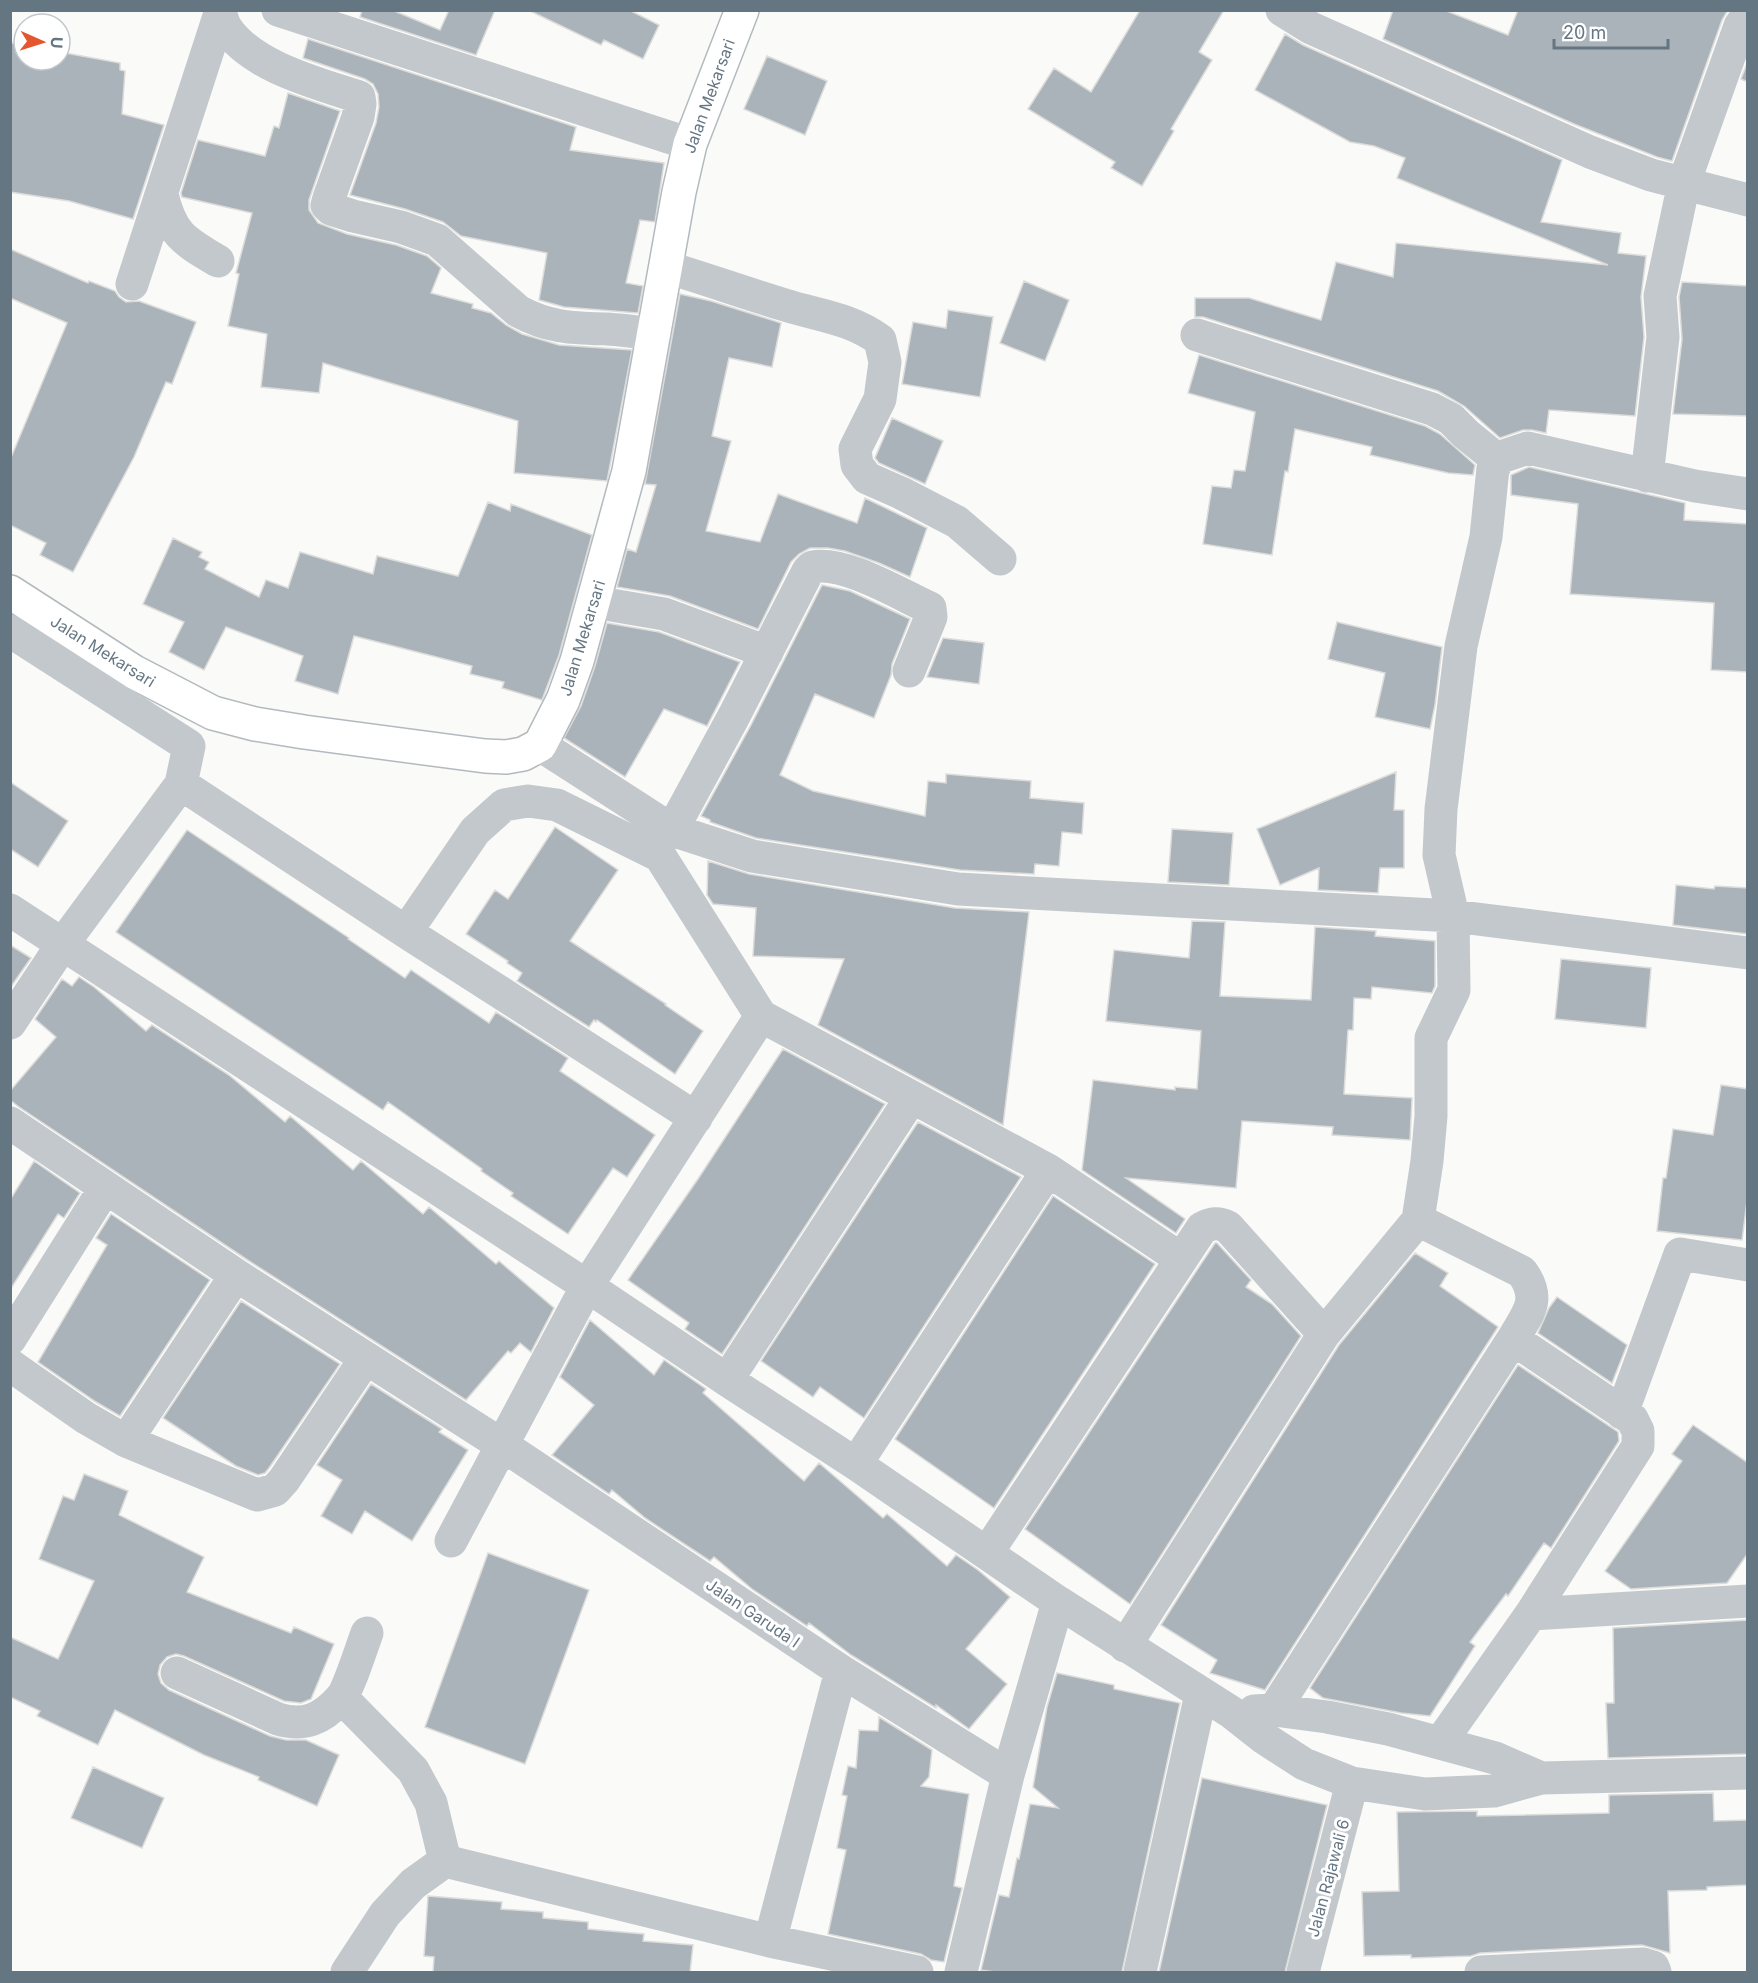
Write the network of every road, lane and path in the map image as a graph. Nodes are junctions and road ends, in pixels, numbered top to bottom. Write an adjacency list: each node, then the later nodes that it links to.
1 (278, 10): 6 (street)
2 (742, 10): 6 (street, Jalan Mekarsari)
3 (1282, 10): 7 (street)
4 (220, 11): 8 (street); 13 (street)
5 (1748, 15): 7 (street)
6 (690, 144): 11 (street, Jalan Mekarsari)
7 (1684, 183): 9 (street); 16 (street)
8 (162, 194): 10 (street); 12 (street)
9 (1748, 200)
10 (218, 261)
11 (666, 267): 13 (street, Jalan Mekarsari); 18 (street)
12 (132, 284)
13 (654, 334): 20 (street, Jalan Mekarsari)
14 (1197, 335): 15 (street)
15 (1498, 460): 16 (street); 28 (street)
16 (1647, 476): 17 (street)
17 (1748, 494)
18 (1000, 560)
19 (10, 592): 24 (street, Jalan Mekarsari)
20 (594, 602): 22 (street); 24 (street, Jalan Mekarsari)
21 (10, 631): 25 (street)
22 (767, 652): 23 (street); 26 (street)
23 (909, 671)
24 (540, 745): 26 (street)
25 (181, 784): 29 (street); 30 (street)
26 (672, 830): 28 (street)
27 (10, 910): 30 (street)
28 (1453, 916): 31 (street); 39 (street)
29 (406, 932): 32 (street); 35 (street)
30 (62, 945): 33 (street); 43 (street)
31 (1748, 953)
32 (761, 1016): 34 (street); 35 (street)
33 (10, 1023)
34 (911, 1098): 37 (street); 49 (street)
35 (696, 1118): 43 (street)
36 (10, 1123): 38 (street, Jalan Garuda I)
37 (1048, 1170): 40 (street); 53 (street)
38 (105, 1188): 42 (street, Jalan Garuda I); 45 (street)
39 (1418, 1220): 44 (street); 46 (street)
40 (1181, 1259): 44 (street); 55 (street)
41 (1748, 1265): 50 (street)
42 (236, 1275): 47 (street, Jalan Garuda I); 51 (street)
43 (587, 1286): 49 (street); 52 (street)
44 (1324, 1334): 60 (street)
45 (10, 1339)
46 (1514, 1339): 50 (street); 65 (street)
47 (366, 1358): 51 (street); 52 (street, Jalan Garuda I)
48 (10, 1365): 51 (street)
49 (727, 1380): 53 (street)
50 (1622, 1413): 58 (street)
51 (126, 1441)
52 (502, 1445): 54 (street); 61 (street, Jalan Garuda I)
53 (856, 1464): 55 (street)
54 (451, 1541)
55 (987, 1553): 57 (street)
56 (1742, 1592): 58 (street)
57 (1058, 1602): 60 (street); 69 (street)
58 (1531, 1614): 67 (street)
59 (367, 1633): 64 (street)
60 (1125, 1646): 63 (street)
61 (841, 1671): 69 (street, Jalan Garuda I); 73 (street)
62 (177, 1673): 64 (street)
63 (1201, 1694): 66 (street); 77 (street)
64 (342, 1698): 72 (street)
65 (1274, 1710): 66 (street); 67 (street)
66 (1231, 1712): 71 (street)
67 (1440, 1743): 70 (street)
68 (1748, 1773): 70 (street)
69 (1008, 1775): 76 (street)
70 (1541, 1778): 71 (street)
71 (1352, 1783): 78 (street, Jalan Rajawali 6)
72 (445, 1861): 73 (street); 74 (street)
73 (770, 1941): 75 (street)
74 (347, 1972)
75 (917, 1972)
76 (961, 1972)
77 (1140, 1972)
78 (1303, 1972)
79 (1481, 1972): 80 (street)
80 (1655, 1972)

